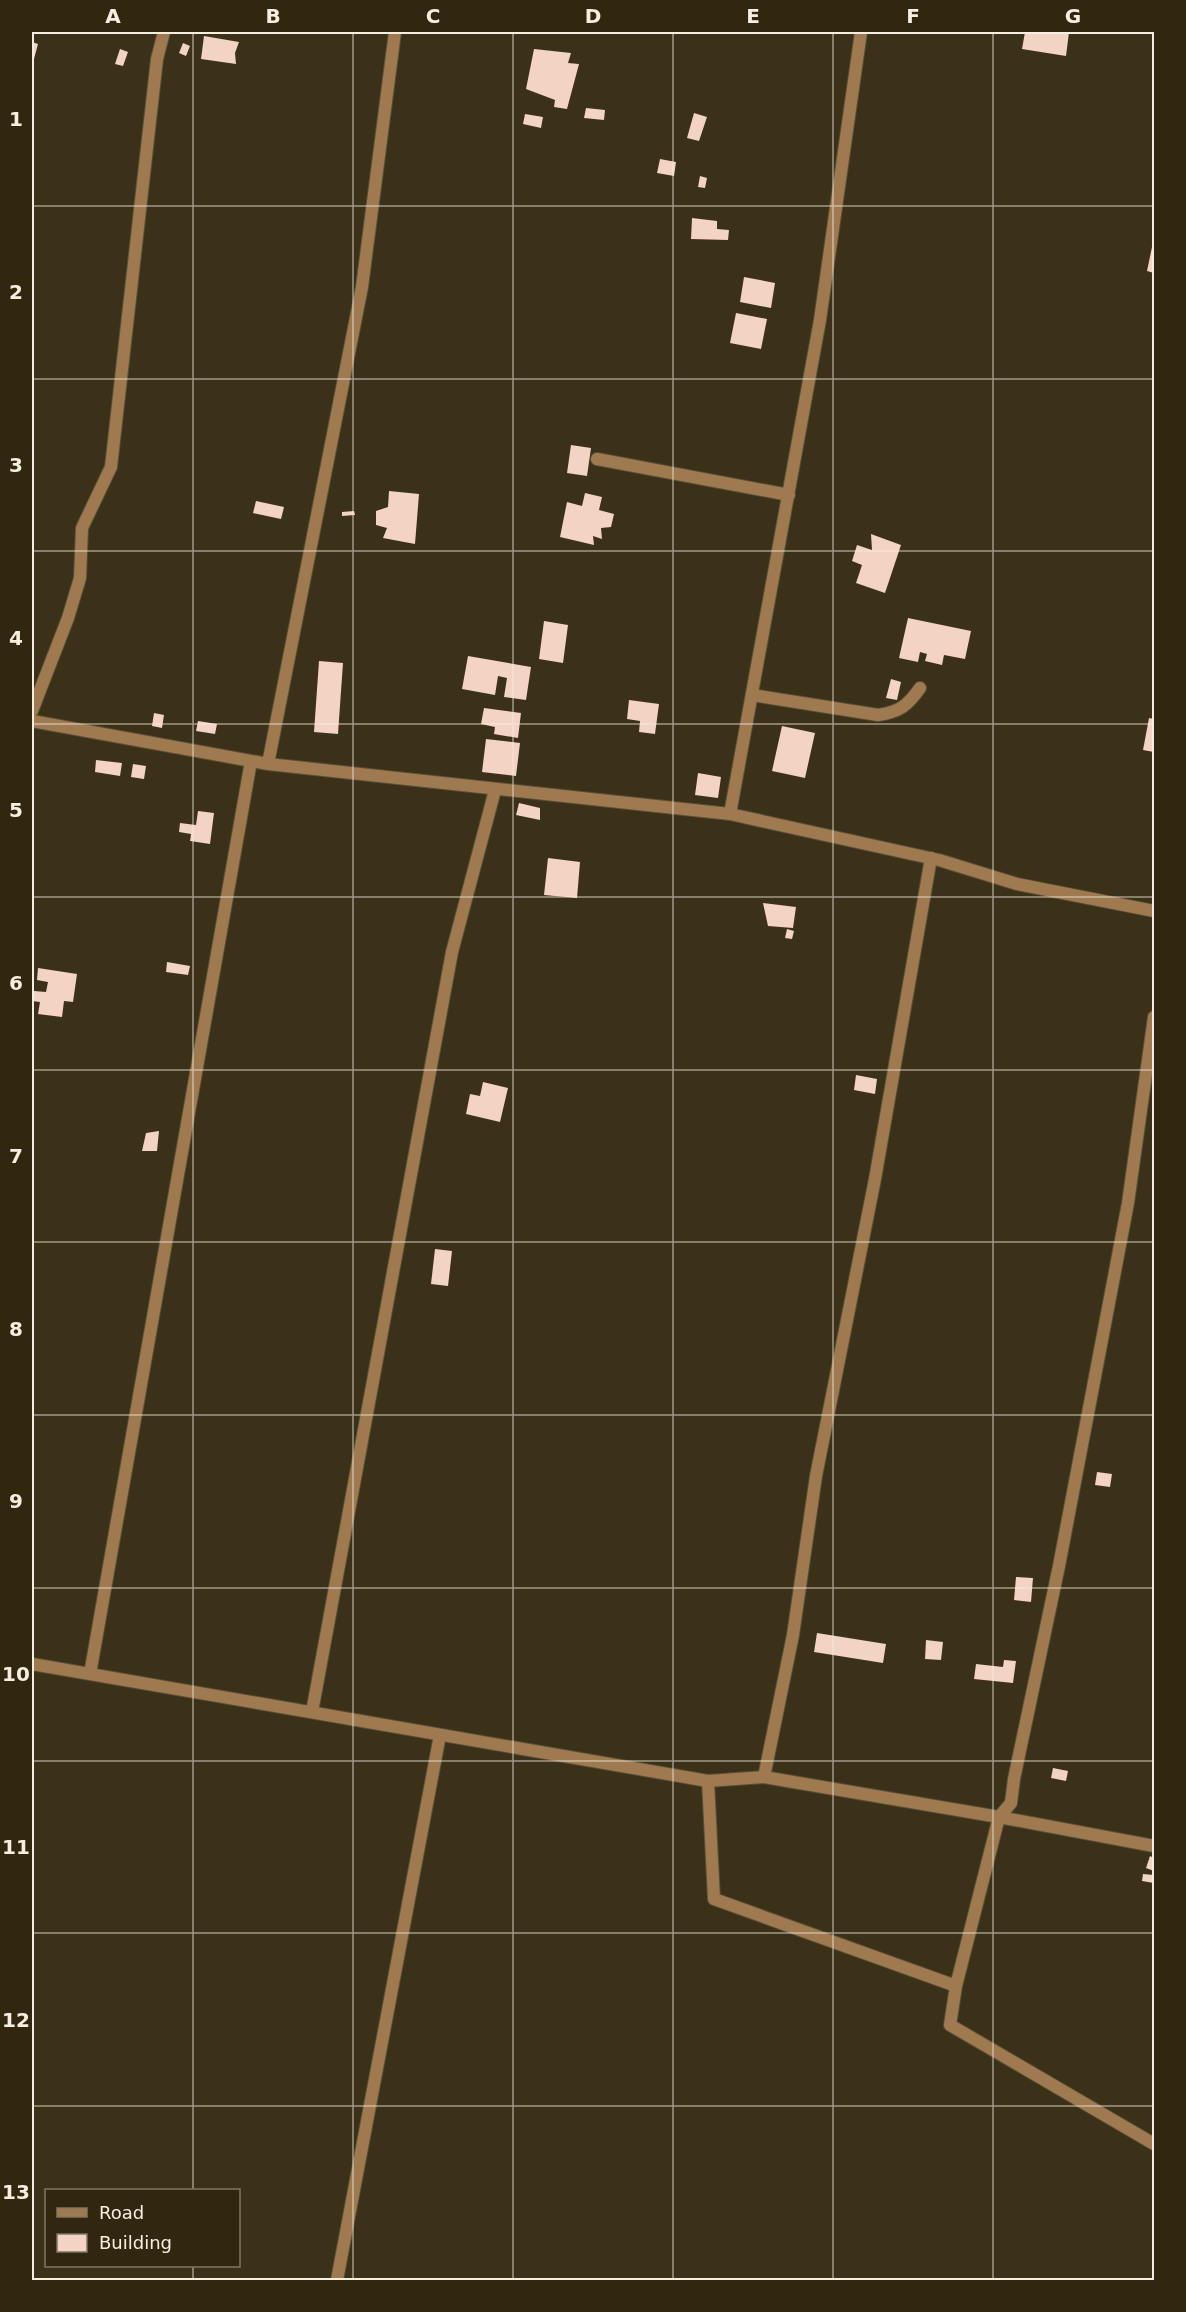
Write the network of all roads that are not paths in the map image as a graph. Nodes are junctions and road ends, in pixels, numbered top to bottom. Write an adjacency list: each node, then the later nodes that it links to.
1 (164, 32): 8 (street)
2 (395, 32): 11 (street)
3 (861, 32): 5 (street)
4 (597, 459): 5 (street)
5 (789, 495): 7 (street)
6 (920, 688): 7 (street)
7 (752, 695): 13 (street)
8 (32, 711)
9 (32, 721): 10 (street)
10 (251, 761): 11 (street); 18 (street)
11 (268, 764): 12 (street)
12 (495, 790): 13 (street); 19 (street)
13 (730, 814): 14 (street)
14 (931, 858): 15 (street); 21 (street)
15 (1155, 911)
16 (1155, 1017): 23 (street)
17 (32, 1664): 18 (street)
18 (90, 1674): 19 (street)
19 (312, 1712): 20 (street)
20 (440, 1735): 22 (street); 27 (street)
21 (764, 1777): 22 (street); 23 (street)
22 (708, 1781): 25 (street)
23 (999, 1817): 24 (street); 25 (street)
24 (1155, 1846)
25 (956, 1986): 26 (street)
26 (1155, 2144)
27 (337, 2280)

